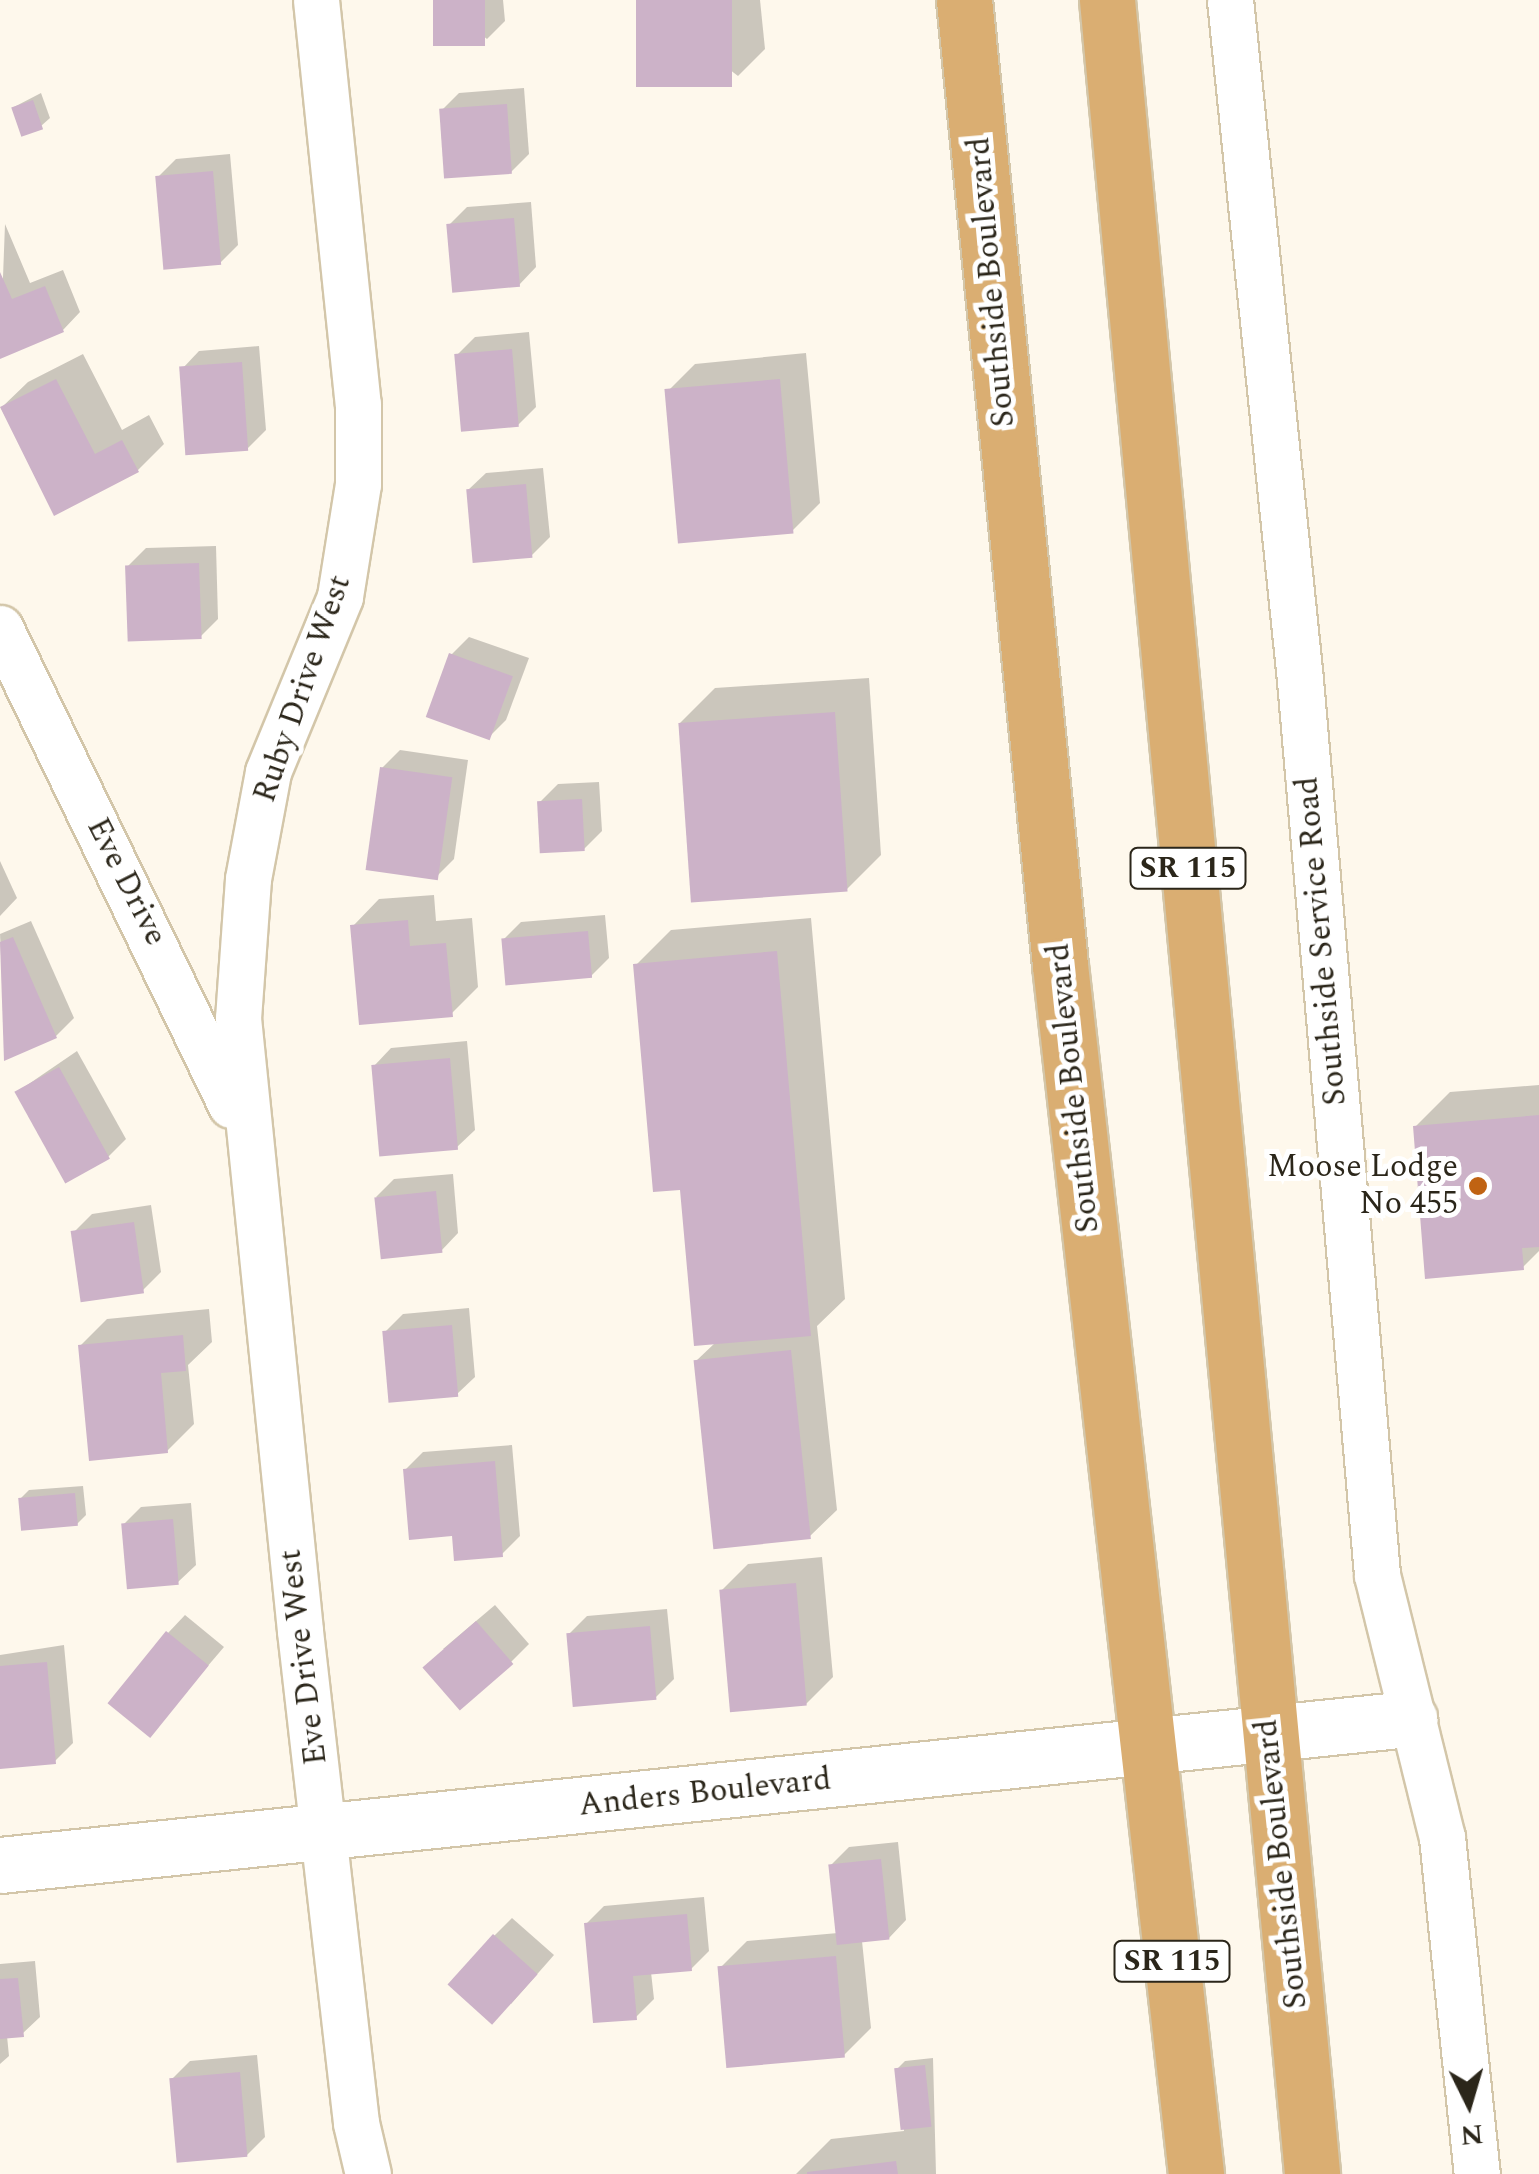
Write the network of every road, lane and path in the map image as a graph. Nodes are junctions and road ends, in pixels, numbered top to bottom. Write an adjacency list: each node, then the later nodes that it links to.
1 (316, 0): 6 (street, Ruby Drive West)
2 (964, 0): 9 (highway, Southside Boulevard / SR 115)
3 (1106, 0): 8 (highway, Southside Boulevard / SR 115)
4 (1230, 0): 7 (street, Southside Service Road)
5 (0, 628): 6 (street, Eve Drive)
6 (246, 1139): 10 (street, Eve Drive West)
7 (1409, 1719): 8 (street, Anders Boulevard); 15 (street, Southside Service Road)
8 (1269, 1736): 9 (street, Anders Boulevard); 14 (highway, Southside Boulevard / SR 115)
9 (1148, 1748): 10 (street, Anders Boulevard); 13 (highway, Southside Boulevard / SR 115)
10 (324, 1832): 11 (street, Anders Boulevard); 12 (street, Eve Drive West)
11 (0, 1866)
12 (368, 2174)
13 (1196, 2174)
14 (1312, 2174)
15 (1477, 2174)

